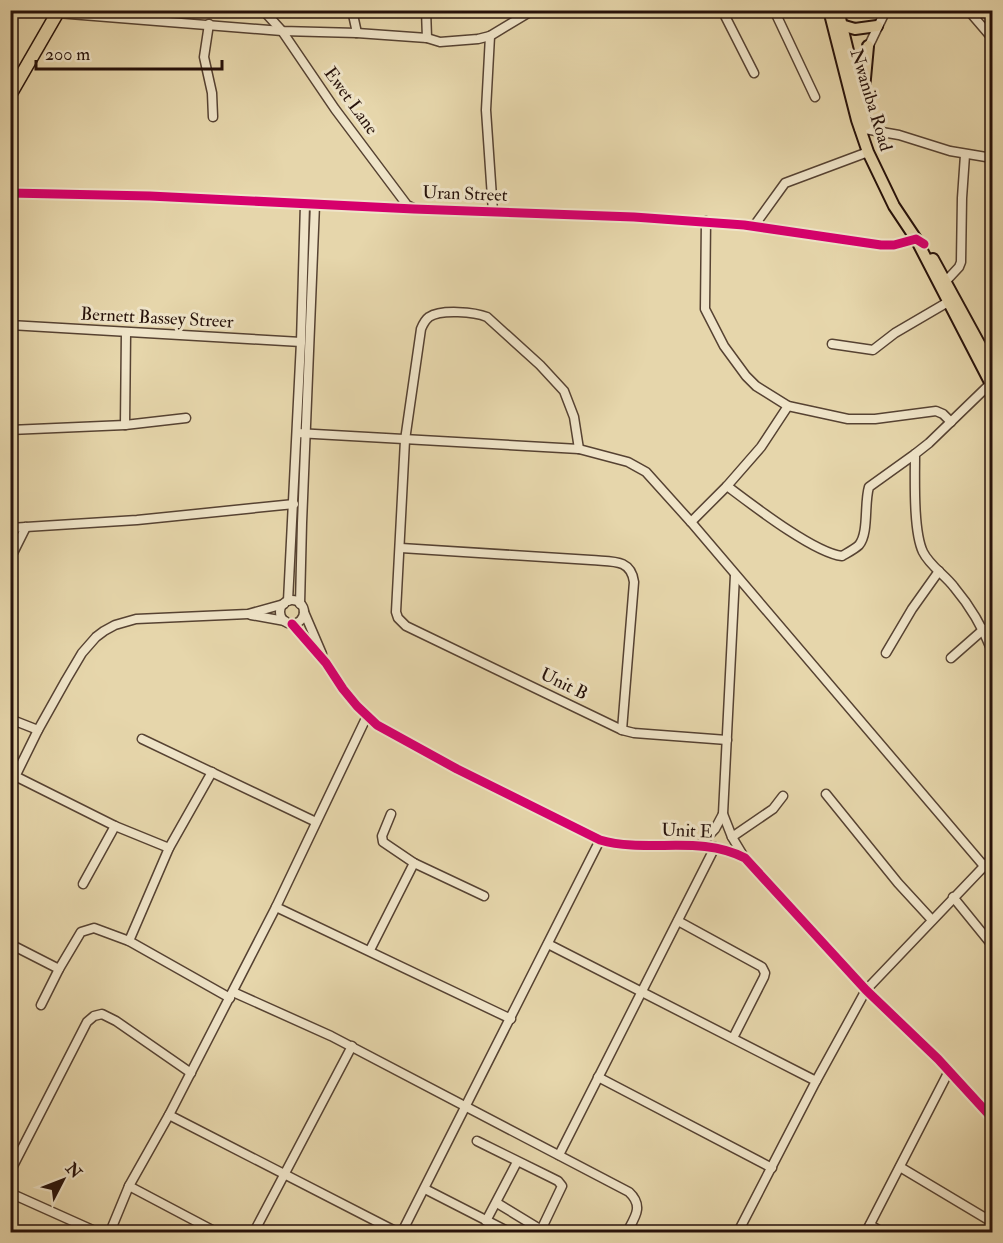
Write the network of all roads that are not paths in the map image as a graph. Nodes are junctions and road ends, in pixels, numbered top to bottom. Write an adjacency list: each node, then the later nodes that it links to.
1 (263, 10): 15 (street, Ewet Lane)
2 (352, 10): 16 (street)
3 (426, 10): 18 (street)
4 (533, 10): 17 (street)
5 (722, 10): 21 (street)
6 (774, 10): 25 (street)
7 (829, 10): 22 (main road, Nwaniba Road)
8 (838, 10): 13 (main road)
9 (886, 10): 14 (street)
10 (968, 10): 19 (street)
11 (55, 11): 12 (street); 23 (highway); 24 (highway)
12 (209, 24): 15 (street); 27 (street)
13 (842, 25): 14 (main road); 22 (main road)
14 (877, 26): 20 (street)
15 (282, 31): 16 (street); 35 (street, Ewet Lane)
16 (357, 33): 18 (street)
17 (490, 36): 18 (street); 36 (street)
18 (427, 38)
19 (993, 38)
20 (868, 46): 22 (street); 26 (main road)
21 (754, 73)
22 (850, 78): 26 (main road); 28 (main road, Nwaniba Road)
23 (10, 79)
24 (10, 94)
25 (815, 97)
26 (862, 112): 28 (main road)
27 (213, 117)
28 (863, 128): 29 (main road, Nwaniba Road); 30 (street); 39 (main road)
29 (868, 152): 38 (street); 39 (main road, Nwaniba Road)
30 (965, 155): 31 (street); 40 (street)
31 (993, 158)
32 (10, 193): 33 (street, Uran Street)
33 (304, 204): 34 (street, Uran Street); 44 (street)
34 (315, 204): 35 (street, Uran Street); 54 (street)
35 (414, 209): 36 (street, Uran Street)
36 (493, 212): 37 (street, Uran Street)
37 (706, 221): 38 (street, Uran Street); 49 (street)
38 (754, 226): 39 (street, Uran Street)
39 (920, 241): 40 (main road); 41 (main road, Nwaniba Road)
40 (946, 281): 46 (main road)
41 (948, 302): 45 (street); 48 (main road, Nwaniba Road)
42 (10, 325): 43 (street, Bernett Bassey Streer)
43 (126, 333): 44 (street, Bernett Bassey Streer); 52 (street)
44 (301, 342): 54 (street)
45 (832, 344)
46 (990, 355): 47 (main road)
47 (993, 367)
48 (992, 385): 51 (street)
49 (788, 406): 51 (street); 58 (street)
50 (186, 418): 52 (street)
51 (951, 422): 57 (street)
52 (124, 425): 53 (street)
53 (10, 430)
54 (301, 434): 55 (street); 59 (street); 68 (street)
55 (405, 440): 56 (street); 56 (street); 63 (street)
56 (579, 449): 60 (street)
57 (915, 454): 58 (street); 65 (street)
58 (727, 486): 60 (street)
59 (294, 504): 61 (street); 67 (street)
60 (691, 522): 66 (street)
61 (26, 527): 62 (street); 64 (street)
62 (10, 528)
63 (401, 549): 79 (street, Unit B); 79 (street)
64 (10, 559)
65 (939, 572): 71 (street); 73 (street)
66 (735, 574): 81 (street); 99 (street)
67 (286, 602): 68 (street); 69 (street); 70 (street)
68 (302, 608): 70 (street); 75 (street)
69 (248, 614): 70 (street); 78 (street)
70 (289, 622): 75 (street)
71 (984, 629): 72 (street); 74 (street)
72 (993, 651)
73 (886, 653)
74 (951, 658)
75 (326, 663): 76 (street, Unit E)
76 (367, 716): 89 (street); 92 (street, Unit E)
77 (10, 719): 78 (street)
78 (38, 730): 83 (street)
79 (622, 730): 81 (street, Unit B)
80 (142, 739): 82 (street)
81 (727, 740): 88 (street)
82 (212, 772): 89 (street); 95 (street)
83 (15, 776): 84 (street); 90 (street)
84 (10, 787)
85 (826, 794): 104 (street)
86 (783, 796): 91 (street)
87 (391, 814): 98 (street)
88 (723, 814): 91 (street); 93 (street)
89 (316, 822): 103 (street)
90 (115, 826): 95 (street); 100 (street)
91 (732, 837): 96 (street)
92 (600, 840): 93 (street, Unit E); 108 (street)
93 (700, 845): 94 (street, Unit E)
94 (716, 847): 96 (street, Unit E); 105 (street)
95 (169, 848): 106 (street)
96 (745, 858): 112 (street, Unit E)
97 (993, 858): 99 (street)
98 (414, 863): 101 (street); 110 (street)
99 (984, 866): 102 (street)
100 (83, 884)
101 (484, 896)
102 (953, 897): 104 (street); 109 (street)
103 (276, 907): 110 (street); 114 (street)
104 (932, 920): 112 (street)
105 (678, 921): 113 (street); 117 (street)
106 (129, 941): 111 (street); 114 (street)
107 (10, 944): 111 (street)
108 (548, 944): 113 (street); 116 (street)
109 (993, 945)
110 (370, 950): 116 (street)
111 (59, 969): 115 (street)
112 (866, 990): 119 (street, Unit E); 122 (street)
113 (640, 992): 117 (street); 121 (street)
114 (231, 995): 118 (street); 120 (street)
115 (41, 1005)
116 (511, 1019): 123 (street)
117 (733, 1038): 122 (street)
118 (352, 1046): 123 (street); 132 (street)
119 (949, 1071): 125 (street, Unit E); 129 (street)
120 (191, 1073): 124 (street); 131 (street)
121 (598, 1077): 127 (street); 130 (street)
122 (816, 1081): 130 (street)
123 (467, 1106): 127 (street); 134 (street)
124 (170, 1115): 132 (street); 133 (street)
125 (993, 1118)
126 (477, 1141): 128 (street)
127 (559, 1155): 147 (street)
128 (517, 1162): 136 (street); 136 (street)
129 (900, 1167): 138 (street); 139 (street)
130 (772, 1168): 148 (street)
131 (10, 1172)
132 (284, 1174): 143 (street); 144 (street)
133 (129, 1186): 141 (street); 142 (street)
134 (425, 1189): 137 (street); 145 (street)
135 (10, 1193): 140 (street)
136 (497, 1203): 137 (street)
137 (486, 1221): 146 (street)
138 (993, 1222)
139 (868, 1229): 149 (street)
140 (96, 1233)
141 (110, 1233)
142 (216, 1233)
143 (254, 1233)
144 (397, 1233)
145 (402, 1233)
146 (509, 1233)
147 (627, 1233)
148 (738, 1233)
149 (882, 1233)

